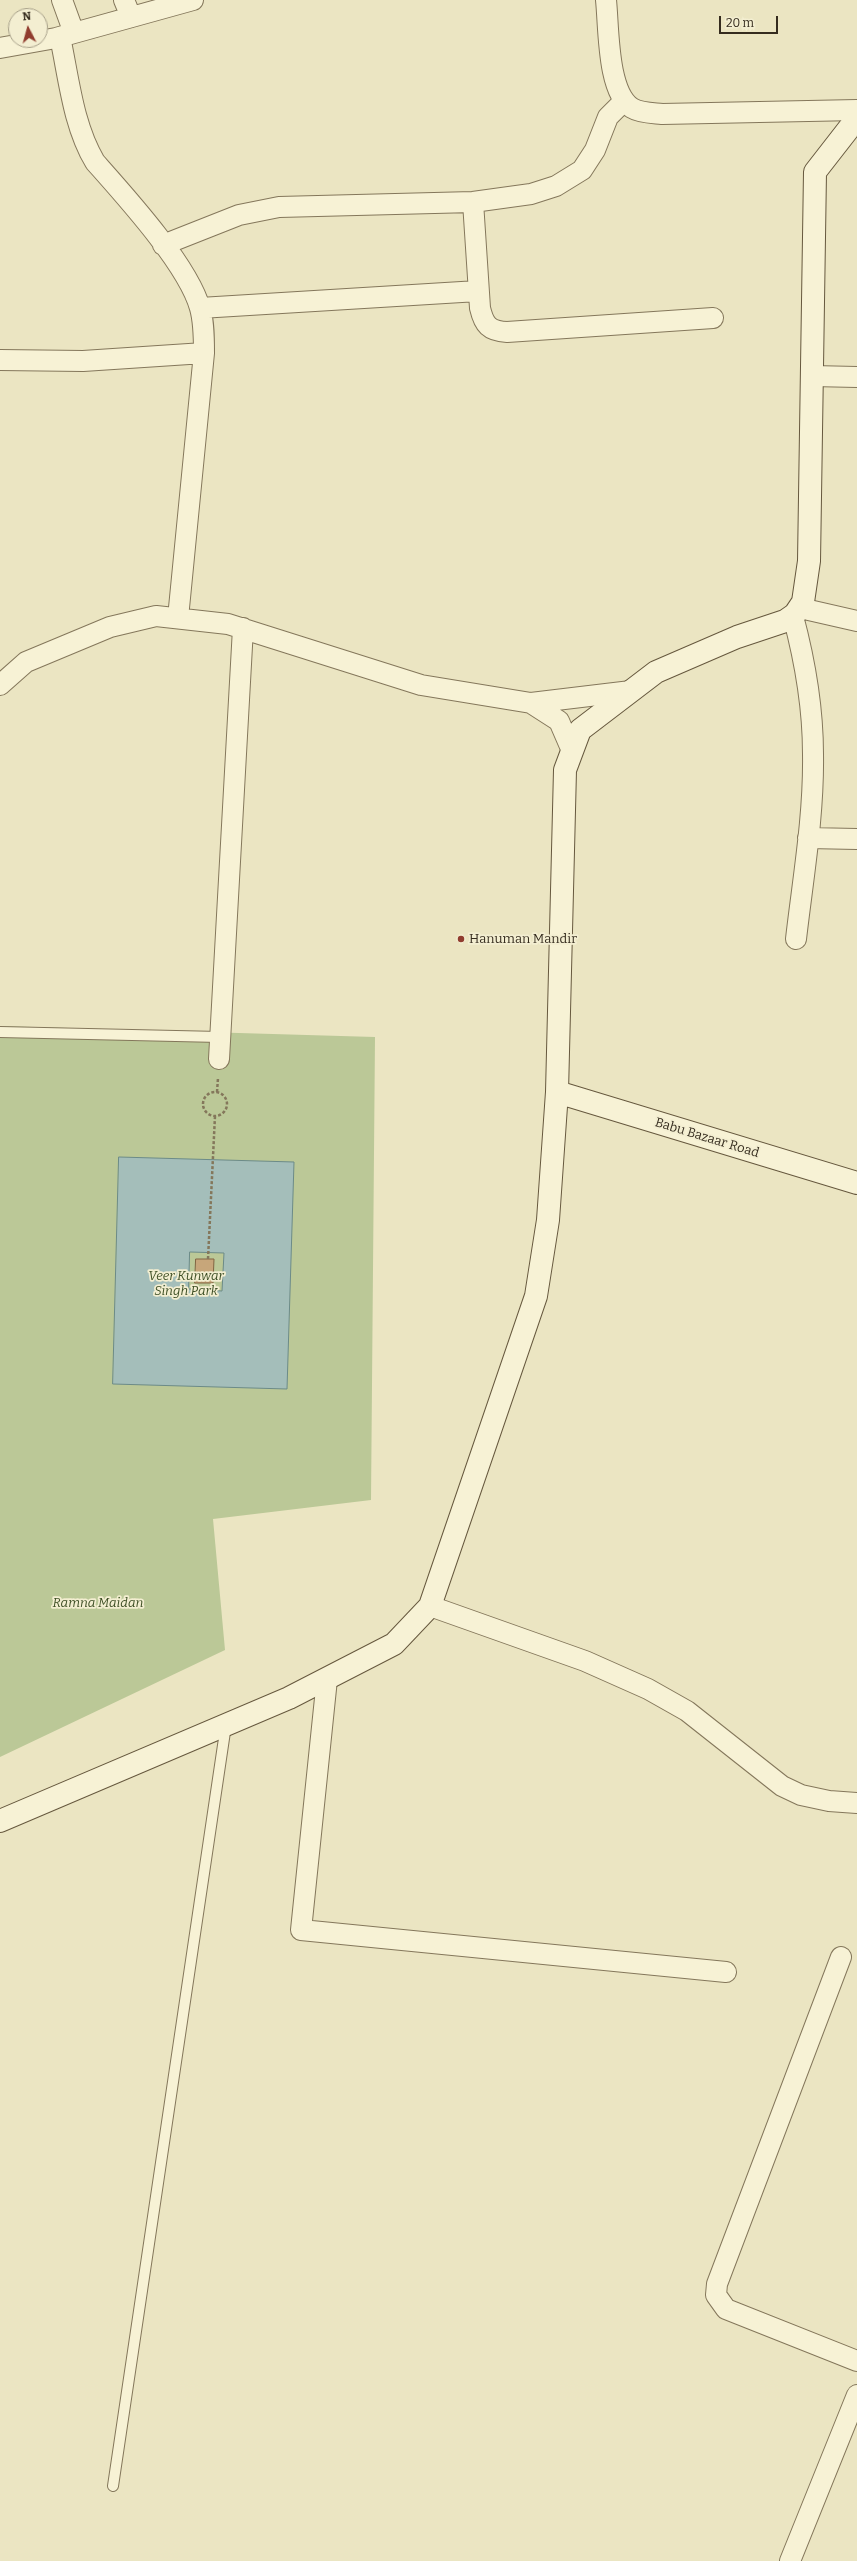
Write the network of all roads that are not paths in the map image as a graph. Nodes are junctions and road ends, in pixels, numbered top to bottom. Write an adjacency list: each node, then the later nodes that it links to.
1 (62, 0): 5 (street)
2 (193, 0): 4 (street)
3 (606, 0): 7 (street)
4 (128, 9): 5 (street)
5 (67, 35): 6 (street); 11 (street)
6 (0, 48)
7 (624, 102): 8 (street); 10 (street)
8 (857, 110)
9 (857, 123): 17 (street)
10 (473, 202): 11 (street); 12 (street)
11 (163, 245): 13 (street)
12 (478, 291): 13 (street); 14 (street)
13 (200, 308): 15 (street)
14 (713, 318)
15 (204, 353): 16 (street); 20 (street)
16 (0, 360)
17 (812, 376): 18 (street); 19 (street)
18 (857, 377)
19 (796, 612): 21 (street); 24 (street); 27 (street)
20 (178, 618): 22 (street); 23 (street)
21 (857, 621)
22 (243, 628): 25 (street); 31 (street)
23 (0, 685)
24 (631, 691): 25 (street); 26 (street)
25 (531, 703): 26 (street)
26 (572, 751): 33 (street)
27 (808, 838): 28 (street); 29 (street)
28 (857, 839)
29 (796, 939)
30 (0, 1032): 31 (lane)
31 (220, 1037): 32 (street)
32 (219, 1059)
33 (557, 1092): 34 (street, Babu Bazaar Road); 35 (street)
34 (857, 1183)
35 (430, 1606): 36 (street); 38 (street)
36 (327, 1679): 37 (street); 41 (street)
37 (226, 1725): 39 (street); 44 (lane)
38 (857, 1803)
39 (0, 1821)
40 (841, 1957): 42 (street)
41 (726, 1972)
42 (857, 2361)
43 (857, 2395): 45 (street)
44 (113, 2486)
45 (790, 2561)

